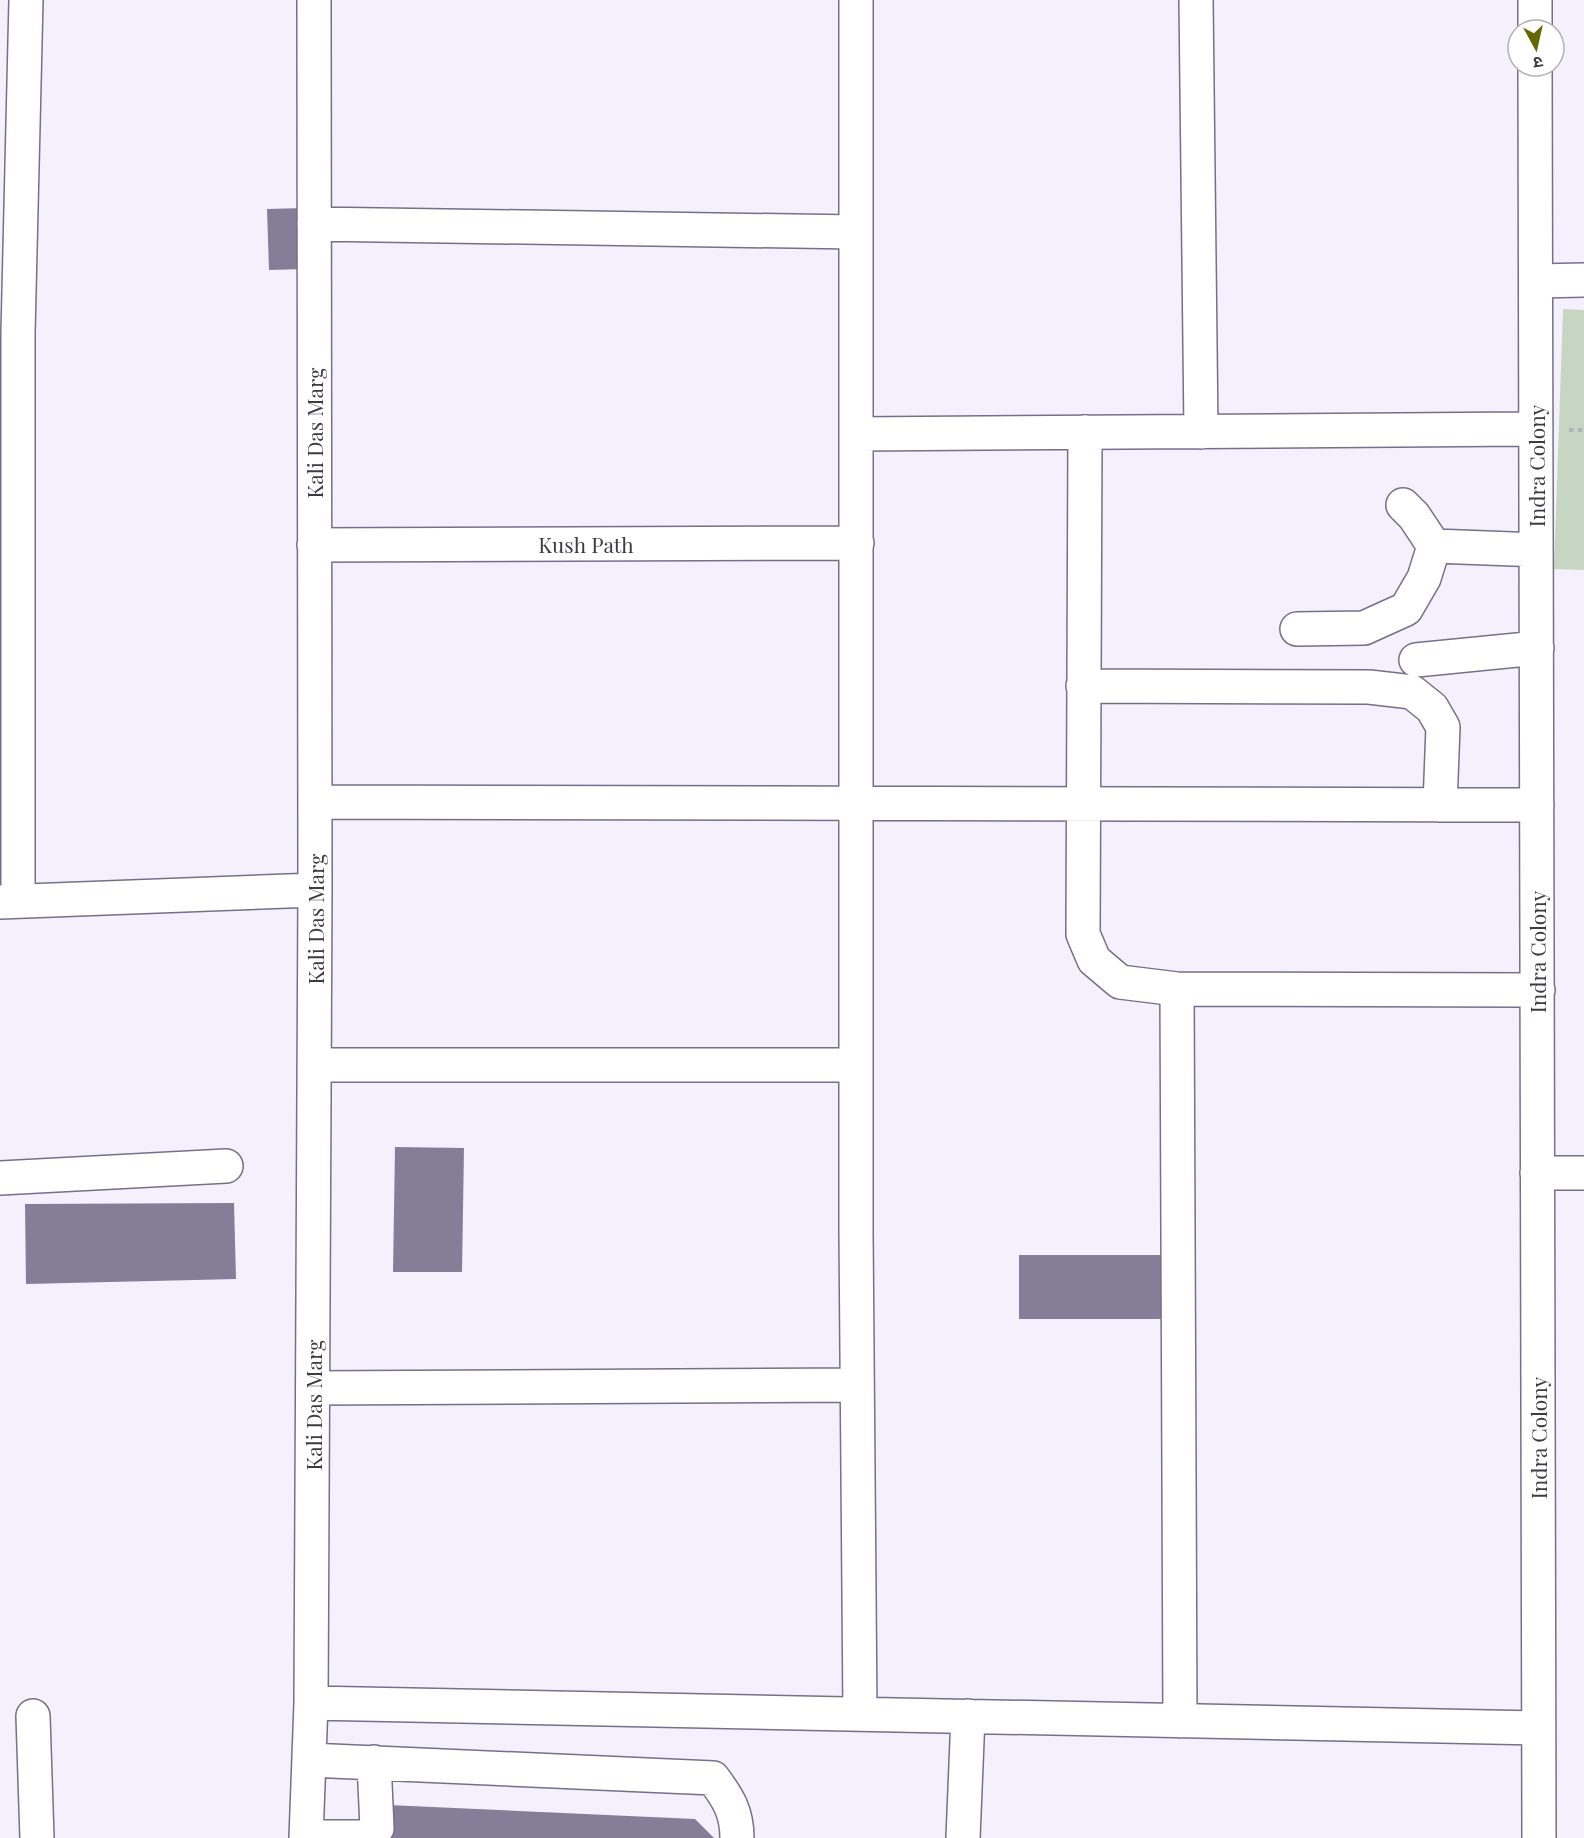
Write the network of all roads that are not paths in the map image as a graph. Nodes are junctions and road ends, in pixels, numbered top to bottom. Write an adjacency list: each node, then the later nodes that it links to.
1 (26, 0): 31 (street)
2 (314, 0): 8 (street, Kali Das Marg)
3 (856, 0): 9 (street)
4 (1196, 0): 14 (street)
5 (1535, 0): 6 (street)
6 (1535, 18)
7 (1535, 78): 11 (street, Indra Colony)
8 (314, 224): 9 (street); 18 (street, Kali Das Marg)
9 (856, 232): 15 (street)
10 (1584, 280): 11 (street)
11 (1536, 281): 12 (street, Indra Colony)
12 (1536, 429): 14 (street); 20 (street, Indra Colony)
13 (1085, 432): 14 (street); 15 (street); 24 (street)
14 (1201, 432)
15 (857, 434): 17 (street)
16 (1403, 505): 19 (street)
17 (857, 543): 18 (street, Kush Path); 26 (street)
18 (314, 545): 25 (street, Kali Das Marg)
19 (1434, 546): 20 (street); 21 (street)
20 (1536, 550): 22 (street, Indra Colony)
21 (1297, 629)
22 (1537, 648): 23 (street); 29 (street, Indra Colony)
23 (1416, 660)
24 (1083, 686): 27 (street); 28 (street)
25 (315, 802): 26 (street); 30 (street, Kali Das Marg)
26 (857, 804): 27 (street); 35 (street)
27 (1082, 805): 28 (street); 32 (street)
28 (1440, 805): 29 (street)
29 (1537, 805): 33 (street, Indra Colony)
30 (315, 890): 31 (street); 34 (street, Kali Das Marg)
31 (9, 901)
32 (1177, 989): 33 (street); 46 (street)
33 (1538, 990): 37 (street, Indra Colony)
34 (314, 1065): 35 (street); 41 (street, Kali Das Marg)
35 (856, 1065): 40 (street)
36 (226, 1166): 39 (street)
37 (1537, 1173): 38 (street); 47 (street, Indra Colony)
38 (1584, 1173)
39 (0, 1178)
40 (857, 1385): 41 (street); 43 (street)
41 (313, 1388): 42 (street, Kali Das Marg)
42 (311, 1703): 43 (street); 48 (street, Kali Das Marg)
43 (860, 1714): 45 (street)
44 (33, 1716): 52 (street)
45 (968, 1716): 46 (street); 54 (street)
46 (1180, 1720): 47 (street)
47 (1538, 1728): 55 (street, Indra Colony)
48 (309, 1760): 49 (street); 50 (street, Kali Das Marg)
49 (374, 1762): 51 (street); 53 (street)
50 (306, 1837): 51 (street)
51 (366, 1837)
52 (37, 1838)
53 (737, 1838)
54 (963, 1838)
55 (1539, 1838)

